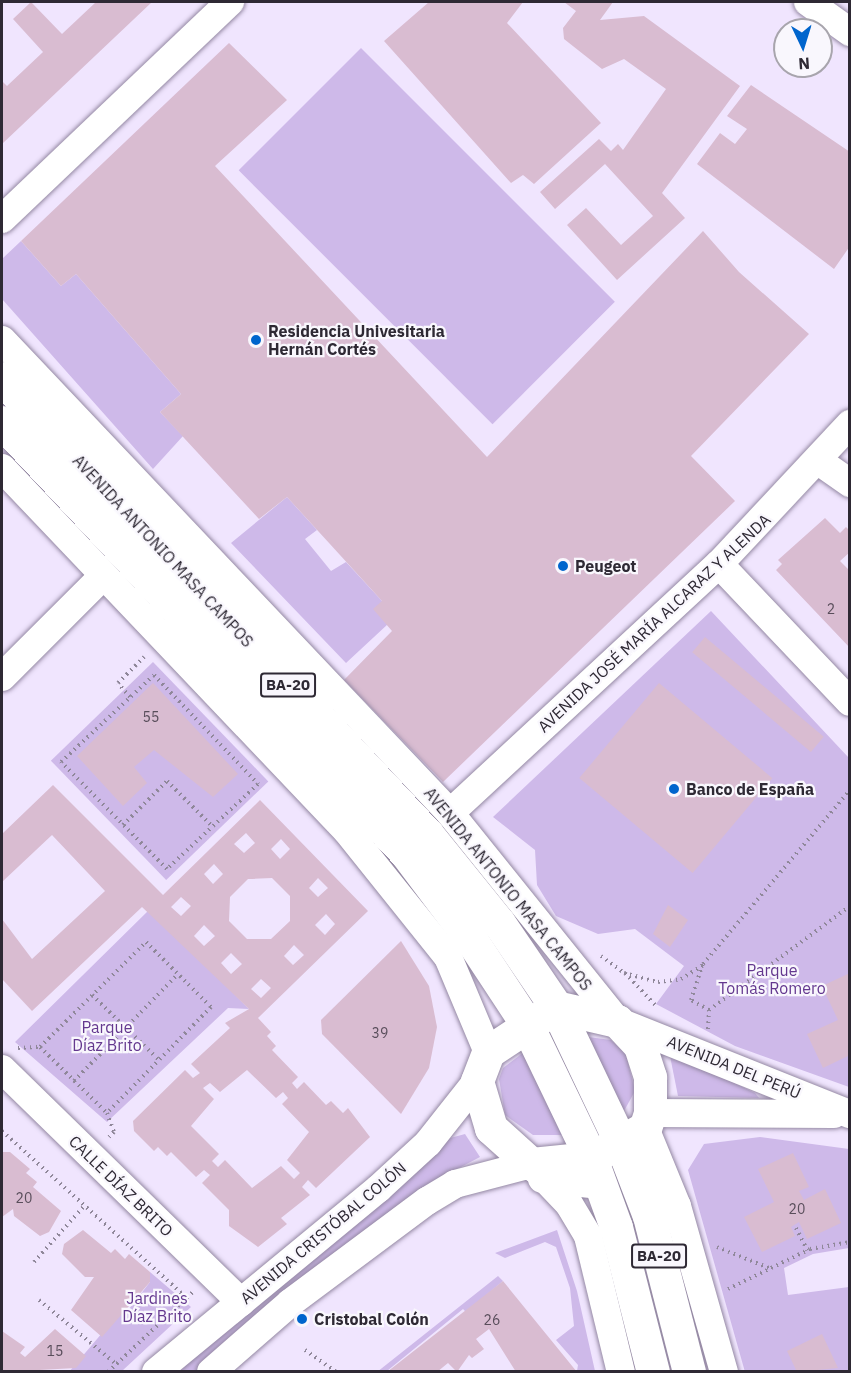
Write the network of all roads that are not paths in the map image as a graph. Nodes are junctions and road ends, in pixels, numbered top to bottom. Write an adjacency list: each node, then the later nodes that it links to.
1 (230, 2): 4 (street)
2 (807, 2): 3 (street)
3 (849, 32)
4 (2, 219)
5 (2, 340): 16 (street, AVENIDA ANTONIO MASA CAMPOS)
6 (2, 378): 18 (highway, AVENIDA ANTONIO MASA CAMPOS / BA-20)
7 (2, 422): 20 (highway, AVENIDA ANTONIO MASA CAMPOS / BA-20)
8 (849, 424): 9 (street, AVENIDA JOSÉ MARÍA ALCARAZ Y ALENDA)
9 (820, 462): 11 (street); 12 (street, AVENIDA JOSÉ MARÍA ALCARAZ Y ALENDA)
10 (2, 468): 13 (street)
11 (849, 483)
12 (719, 564): 15 (street); 16 (street, AVENIDA JOSÉ MARÍA ALCARAZ Y ALENDA)
13 (103, 576): 14 (street); 21 (street)
14 (2, 677)
15 (849, 702)
16 (450, 813): 17 (street, AVENIDA ANTONIO MASA CAMPOS)
17 (591, 992): 18 (street); 19 (street, AVENIDA ANTONIO MASA CAMPOS)
18 (547, 994): 19 (highway); 20 (highway); 24 (highway, AVENIDA ANTONIO MASA CAMPOS / BA-20)
19 (617, 1021): 23 (street, AVENIDA DEL PERÚ); 24 (highway)
20 (526, 1023): 21 (highway); 25 (highway, AVENIDA ANTONIO MASA CAMPOS / BA-20)
21 (483, 1067): 26 (highway); 27 (street, AVENIDA CRISTÓBAL COLÓN)
22 (2, 1069): 27 (street, CALLE DÍAZ BRITO)
23 (849, 1114): 24 (street, AVENIDA DEL PERÚ)
24 (639, 1128): 25 (highway); 32 (highway, AVENIDA ANTONIO MASA CAMPOS / BA-20); 33 (street, AVENIDA ANTONIO MASA CAMPOS)
25 (596, 1171): 26 (highway); 31 (highway, AVENIDA ANTONIO MASA CAMPOS / BA-20)
26 (536, 1172): 29 (street, AVENIDA CRISTÓBAL COLÓN); 30 (street)
27 (241, 1302): 28 (street, AVENIDA CRISTÓBAL COLÓN)
28 (156, 1371)
29 (211, 1371)
30 (621, 1371)
31 (653, 1371)
32 (689, 1371)
33 (724, 1371)

